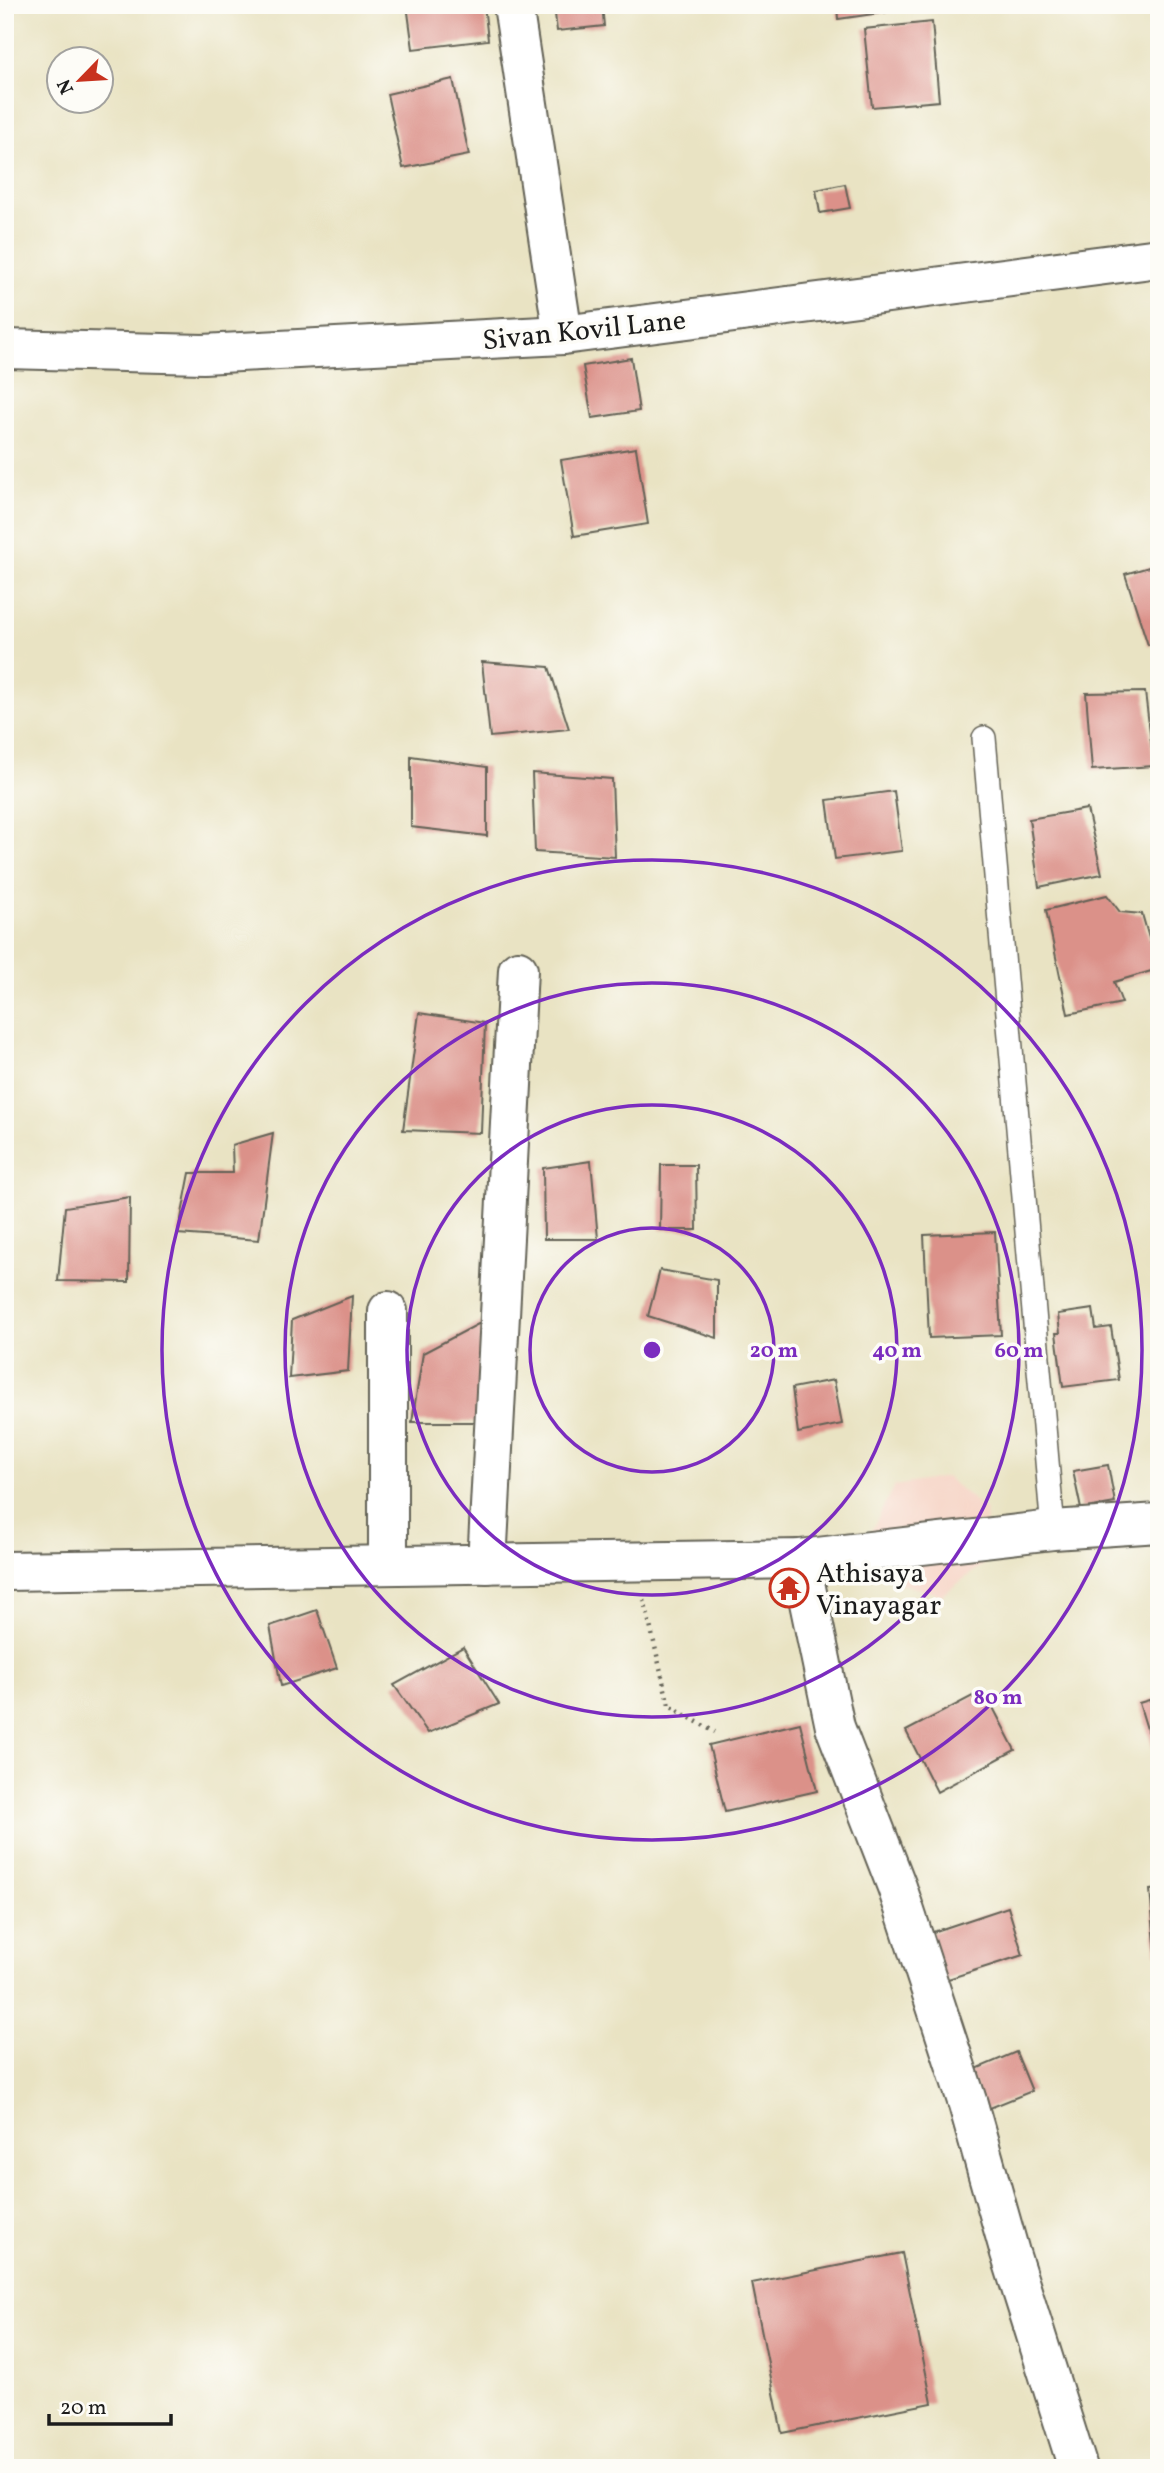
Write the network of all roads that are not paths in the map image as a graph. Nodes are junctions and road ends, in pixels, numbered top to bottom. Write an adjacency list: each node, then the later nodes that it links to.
1 (513, 5): 3 (street)
2 (1159, 258): 3 (street, Sivan Kovil Lane)
3 (563, 335): 4 (street, Sivan Kovil Lane)
4 (5, 349)
5 (984, 738): 9 (lane)
6 (518, 970): 11 (street)
7 (388, 1311): 12 (street)
8 (1159, 1523): 9 (street)
9 (1053, 1530): 10 (street)
10 (800, 1559): 11 (street); 14 (street)
11 (487, 1564): 12 (street)
12 (388, 1565): 13 (street)
13 (5, 1571)
14 (1078, 2468)

